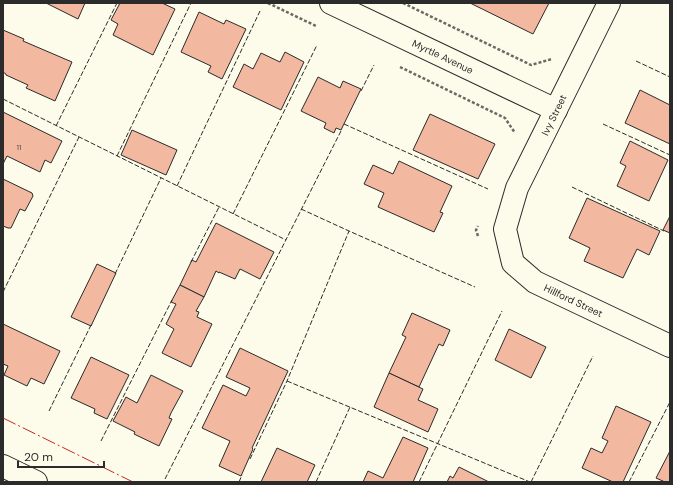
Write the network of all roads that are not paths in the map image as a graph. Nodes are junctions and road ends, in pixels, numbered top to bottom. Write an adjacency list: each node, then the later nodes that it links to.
1 (331, 3): 3 (street, Myrtle Avenue)
2 (609, 3): 3 (street, Ivy Street)
3 (556, 110): 4 (street, Ivy Street)
4 (505, 229): 5 (street, Hillford Street)
5 (670, 346)
6 (3, 466): 7 (street)
7 (36, 482)

